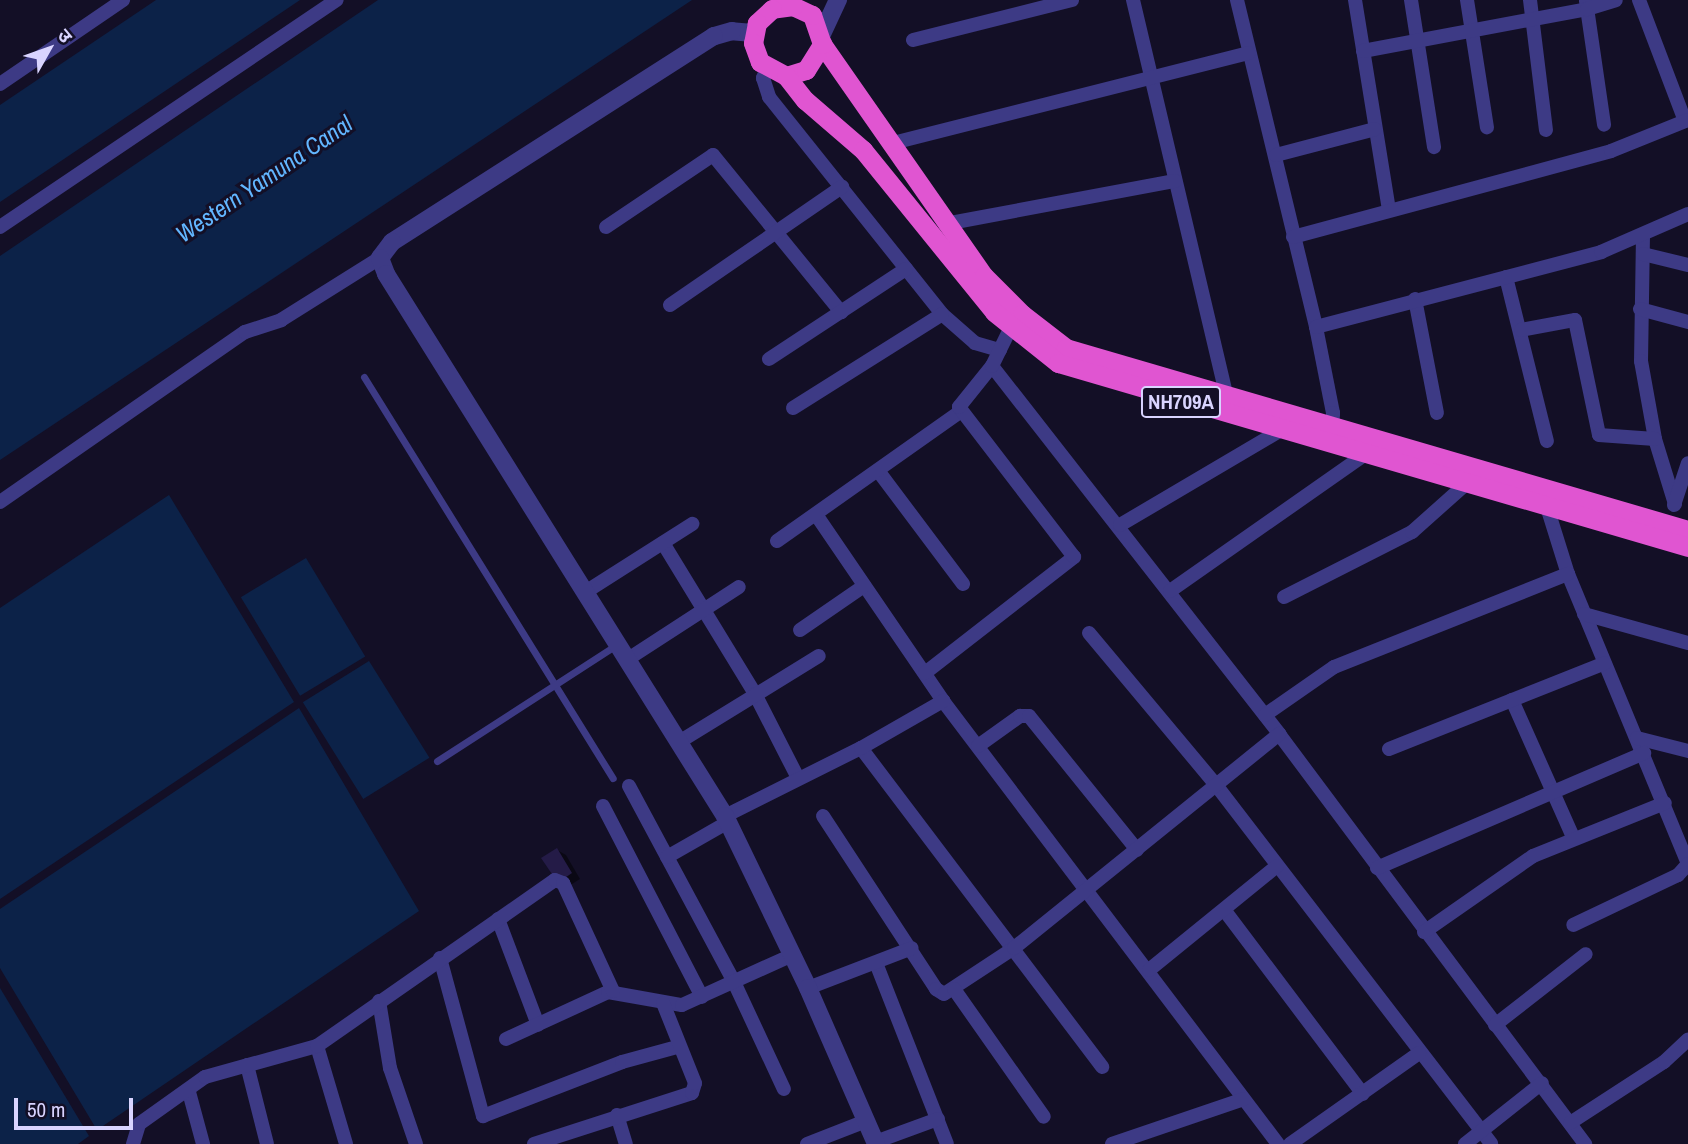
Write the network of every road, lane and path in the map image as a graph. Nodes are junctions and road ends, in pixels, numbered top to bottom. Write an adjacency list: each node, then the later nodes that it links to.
1 (123, 0): 27 (street)
2 (337, 0): 41 (street)
3 (757, 0): 17 (highway)
4 (838, 0): 19 (street)
5 (1072, 0): 20 (street)
6 (1133, 0): 26 (street)
7 (1237, 0): 23 (street)
8 (1355, 0): 22 (street)
9 (1411, 0): 21 (street)
10 (1467, 0): 18 (street)
11 (1530, 0): 16 (street)
12 (1616, 0): 15 (street)
13 (1639, 0): 28 (street)
14 (799, 5): 17 (highway, NH709A); 19 (highway, NH709A)
15 (1586, 5): 16 (street); 29 (street)
16 (1533, 20): 18 (street); 32 (street)
17 (755, 28): 24 (highway); 47 (street)
18 (1473, 31): 21 (street); 30 (street)
19 (822, 39): 25 (highway); 33 (highway, NH709A)
20 (912, 40)
21 (1418, 41): 22 (street); 34 (street)
22 (1363, 51): 31 (street)
23 (1250, 53): 26 (street); 35 (street)
24 (767, 69): 25 (highway); 37 (street)
25 (786, 76): 57 (highway, NH709A)
26 (1152, 78): 33 (street); 36 (street)
27 (0, 84)
28 (1687, 120): 38 (street)
29 (1604, 125)
30 (1486, 127)
31 (1375, 130): 35 (street); 38 (street)
32 (1546, 130)
33 (889, 144): 40 (highway, NH709A)
34 (1434, 147)
35 (1276, 155): 45 (street)
36 (1175, 181): 40 (street); 64 (street)
37 (842, 187): 43 (street); 49 (street)
38 (1389, 209): 45 (street)
39 (1688, 214): 44 (street)
40 (945, 224): 64 (highway, NH709A)
41 (0, 226)
42 (606, 227): 43 (street)
43 (777, 235): 52 (street); 54 (street)
44 (1643, 235): 46 (street); 50 (street)
45 (1293, 237): 58 (street)
46 (1643, 254): 48 (street); 53 (street)
47 (380, 258): 76 (street); 91 (street)
48 (1688, 265)
49 (906, 269): 54 (street); 55 (street)
50 (1506, 278): 51 (street); 59 (street)
51 (1415, 299): 58 (street); 67 (street)
52 (670, 305)
53 (1640, 309): 56 (street); 70 (street)
54 (841, 312): 61 (street)
55 (943, 314): 60 (street); 65 (street)
56 (1688, 322)
57 (1011, 327): 60 (street); 68 (highway, NH709A)
58 (1316, 327): 69 (street)
59 (1521, 330): 70 (street); 71 (street)
60 (1000, 350): 62 (street)
61 (769, 359)
62 (992, 366): 66 (street); 81 (street)
63 (364, 377): 102 (lane)
64 (1227, 398): 69 (highway, NH709A)
65 (793, 408)
66 (961, 411): 74 (street); 101 (street)
67 (1437, 413)
68 (1281, 429): 69 (highway, NH709A); 81 (street)
69 (1332, 436): 72 (highway, NH709A); 82 (highway, NH709A)
70 (1655, 439): 77 (street)
71 (1547, 441)
72 (1364, 455): 75 (highway, NH709A); 90 (street)
73 (1688, 463): 77 (street)
74 (879, 472): 79 (street); 87 (street)
75 (1467, 483): 78 (highway, NH709A); 92 (street)
76 (0, 502)
77 (1675, 504): 82 (street)
78 (1548, 507): 85 (highway, NH709A); 86 (street)
79 (817, 516): 83 (street); 88 (street)
80 (692, 524): 84 (street)
81 (1120, 525): 90 (street)
82 (1679, 527)
83 (777, 541)
84 (663, 543): 91 (street); 93 (street)
85 (1688, 547)
86 (1568, 573): 94 (street); 106 (street)
87 (962, 584)
88 (864, 586): 95 (street); 101 (street)
89 (739, 587): 93 (street)
90 (1170, 591): 106 (street)
91 (587, 592): 98 (street)
92 (1284, 597)
93 (702, 608): 98 (street); 103 (street)
94 (1584, 614): 97 (street); 100 (street)
95 (800, 630)
96 (1089, 633): 118 (street)
97 (1688, 643)
98 (623, 651): 102 (lane); 109 (street)
99 (819, 656): 103 (street)
100 (1605, 663): 104 (street); 108 (street)
101 (925, 673): 105 (street)
102 (555, 685): 115 (lane); 116 (lane)
103 (755, 694): 109 (street); 117 (street)
104 (1512, 700): 112 (street); 120 (street)
105 (943, 701): 110 (street); 111 (street)
106 (1265, 715): 107 (street)
107 (1279, 734): 118 (street); 129 (street)
108 (1637, 738): 113 (street); 114 (street)
109 (679, 742): 124 (street)
110 (978, 746): 126 (street); 130 (street)
111 (861, 748): 117 (street); 136 (street)
112 (1390, 749)
113 (1688, 751)
114 (1644, 753): 120 (street); 121 (street)
115 (437, 761)
116 (613, 778)
117 (797, 778): 124 (street)
118 (1216, 785): 126 (street); 128 (street)
119 (629, 786): 127 (street)
120 (1553, 791): 125 (street); 129 (street)
121 (1665, 803): 125 (street); 133 (street)
122 (603, 806): 146 (street)
123 (823, 816): 135 (street)
124 (726, 819): 127 (street); 138 (street)
125 (1574, 839): 134 (street)
126 (1137, 850): 130 (street)
127 (667, 857): 142 (street)
128 (1277, 866): 131 (street); 155 (street)
129 (1377, 868): 134 (street)
130 (1089, 889): 136 (street); 141 (street)
131 (1225, 911): 141 (street); 161 (street)
132 (498, 919): 139 (street); 145 (street); 149 (street)
133 (1573, 925)
134 (1424, 932): 150 (street)
135 (912, 948): 140 (street); 144 (street)
136 (1014, 948): 144 (street); 157 (street)
137 (1586, 954): 150 (street)
138 (792, 955): 142 (street); 143 (street)
139 (440, 958): 147 (street); 154 (street)
140 (876, 963): 143 (street); 165 (street)
141 (1149, 970): 162 (street)
142 (734, 982): 146 (street); 159 (street)
143 (808, 988): 166 (street)
144 (954, 989): 164 (street)
145 (613, 991): 148 (street); 149 (street)
146 (702, 997): 148 (street)
147 (379, 1001): 153 (street); 174 (street)
148 (663, 1003): 154 (street)
149 (538, 1025): 151 (street)
150 (1494, 1025): 158 (street)
151 (506, 1039)
152 (1688, 1040): 167 (street)
153 (317, 1046): 156 (street); 173 (street)
154 (677, 1046): 163 (street)
155 (1419, 1054): 161 (street); 168 (street)
156 (247, 1065): 160 (street); 172 (street)
157 (1102, 1067)
158 (1542, 1083): 167 (street); 168 (street)
159 (784, 1089)
160 (189, 1091): 170 (street); 171 (street)
161 (1363, 1094): 181 (street)
162 (1244, 1098): 179 (street); 180 (street)
163 (617, 1115): 175 (street); 176 (street)
164 (1044, 1117)
165 (938, 1119): 169 (street); 178 (street)
166 (866, 1121): 169 (street); 177 (street)
167 (1570, 1123): 183 (street)
168 (1486, 1138): 182 (street)
169 (875, 1143)
170 (133, 1144)
171 (203, 1144)
172 (267, 1144)
173 (346, 1144)
174 (416, 1144)
175 (534, 1144)
176 (626, 1144)
177 (807, 1144)
178 (947, 1144)
179 (1112, 1144)
180 (1278, 1144)
181 (1290, 1144)
182 (1465, 1144)
183 (1585, 1144)

